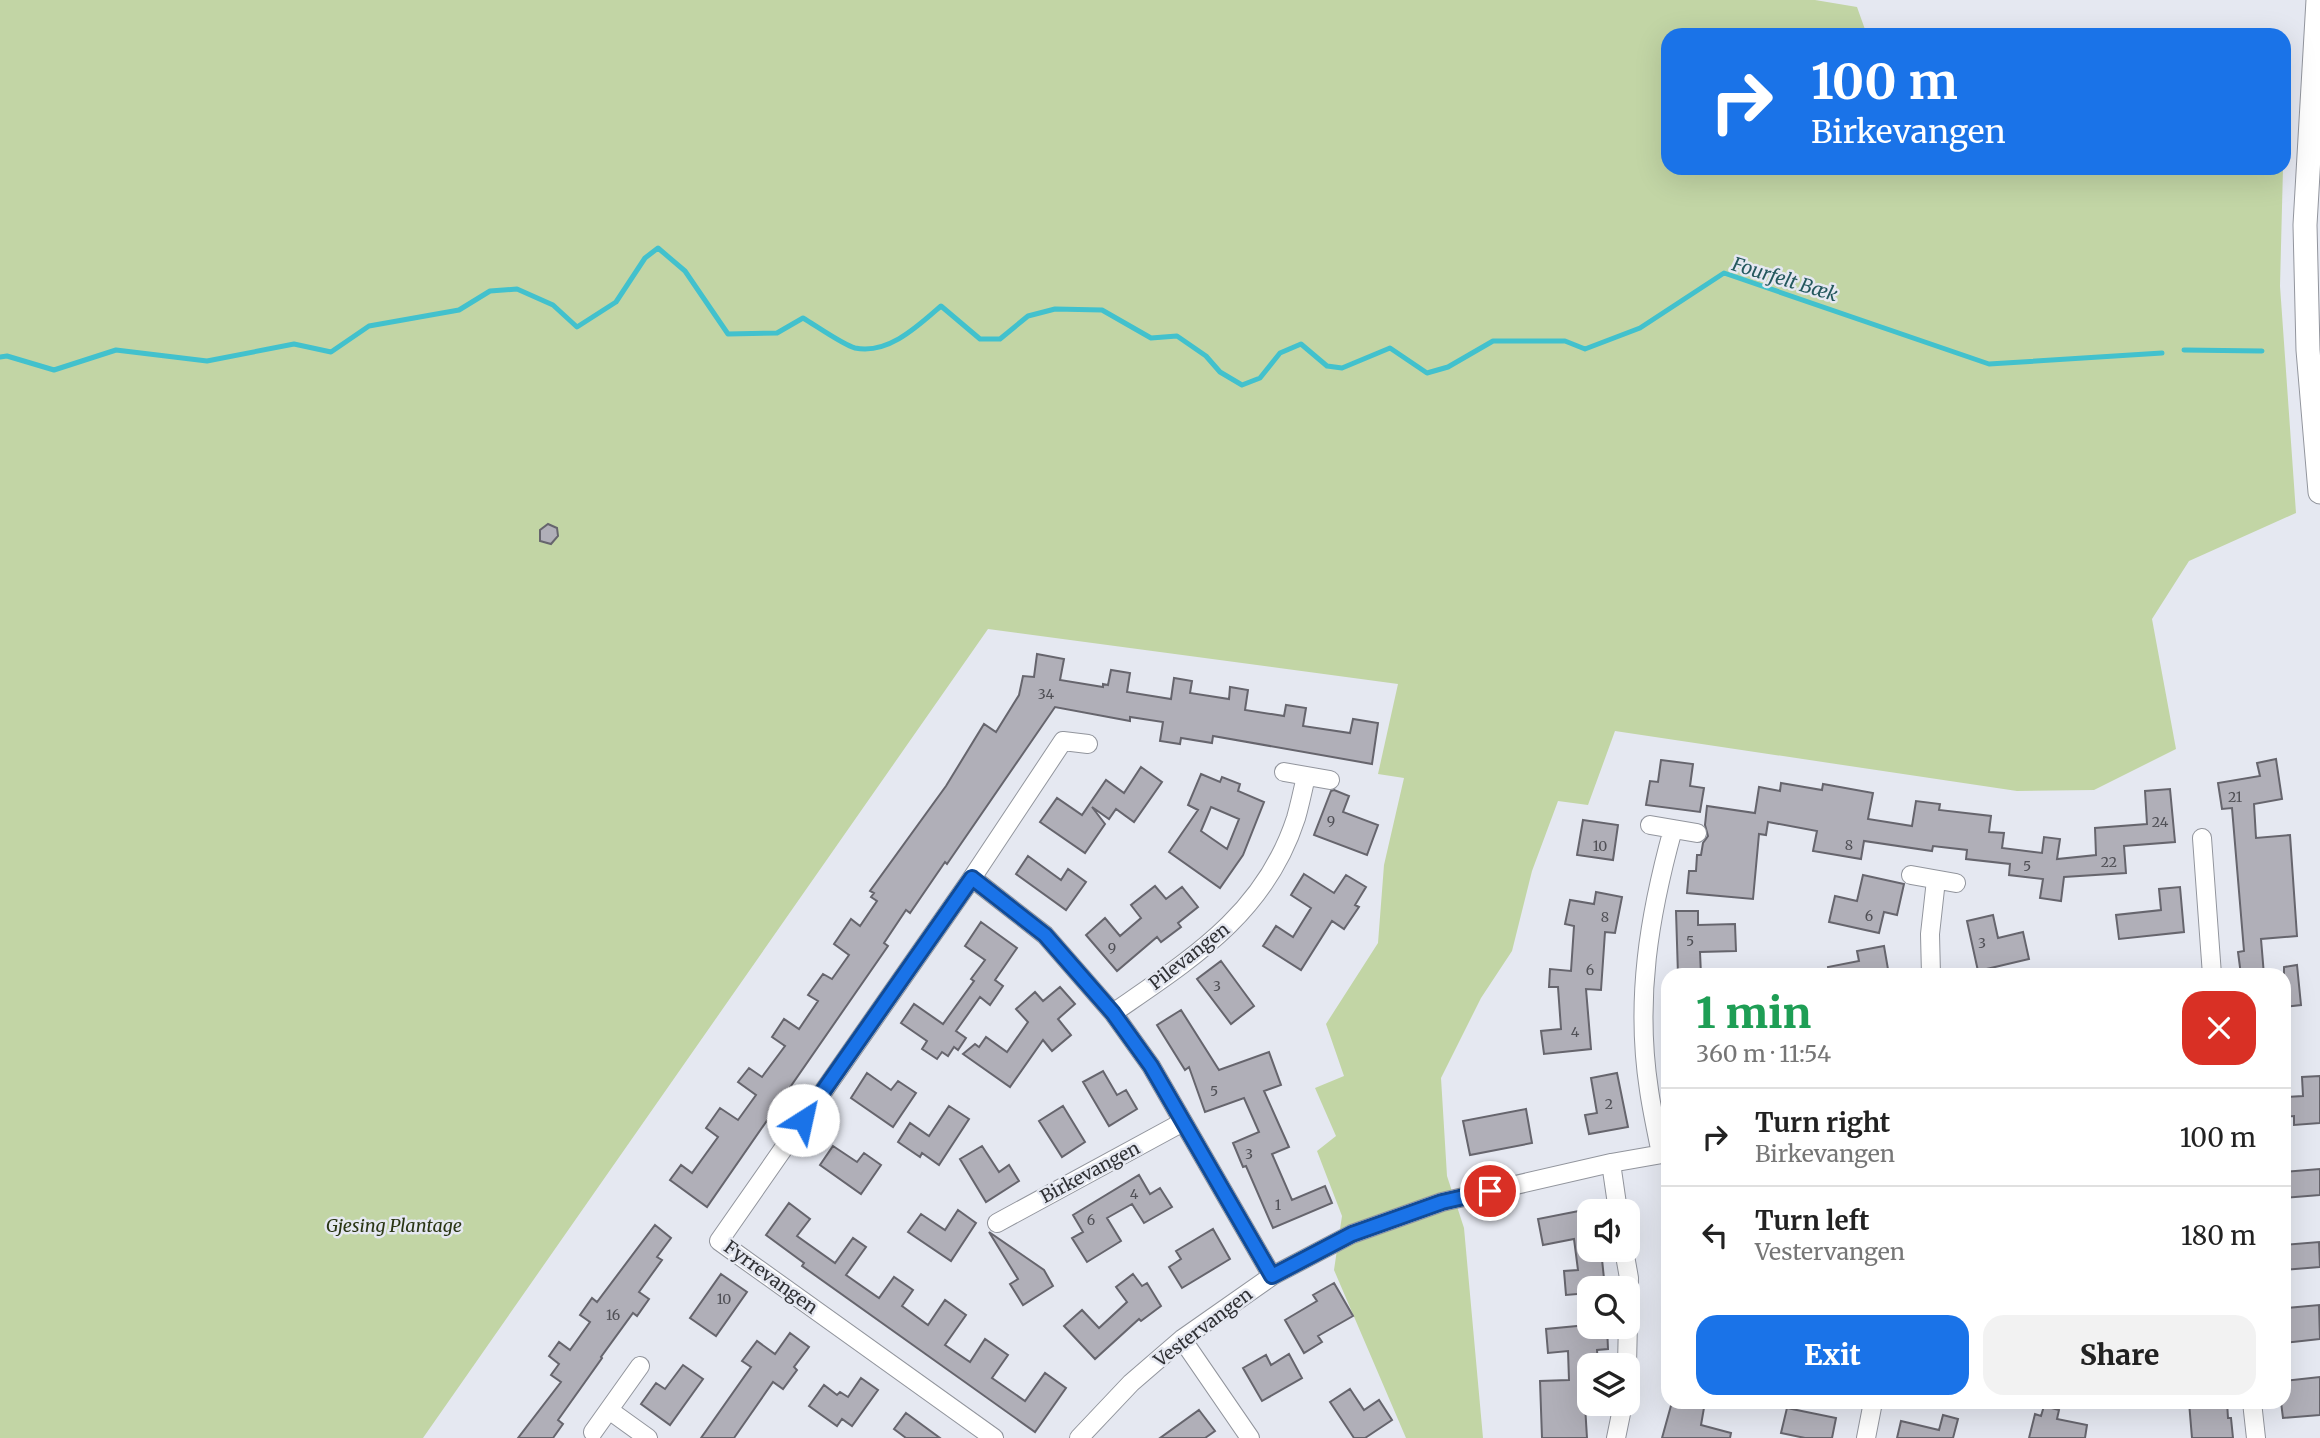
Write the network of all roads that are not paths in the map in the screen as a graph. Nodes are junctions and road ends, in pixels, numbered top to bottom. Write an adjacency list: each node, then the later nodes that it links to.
1 (2318, 0): 2 (street)
2 (2320, 492)
3 (1088, 744): 12 (street, Fyrrevangen)
4 (1284, 772): 5 (street)
5 (1306, 776): 6 (street); 17 (street, Pilevangen)
6 (1330, 780)
7 (1650, 825): 8 (street)
8 (1673, 829): 9 (street); 19 (street)
9 (1697, 833)
10 (2202, 838): 16 (street)
11 (1911, 876): 13 (street)
12 (972, 878): 17 (street); 35 (street, Fyrrevangen)
13 (1936, 880): 14 (street); 15 (street)
14 (1956, 883)
15 (1931, 968)
16 (2211, 968)
17 (1113, 1013): 18 (street)
18 (1183, 1122): 23 (street, Birkevangen); 25 (street)
19 (1661, 1141)
20 (1661, 1154): 21 (street, Vestervangen)
21 (1611, 1163): 22 (street); 25 (street, Vestervangen)
22 (1616, 1199)
23 (997, 1223)
24 (1626, 1262): 27 (street)
25 (1272, 1276): 26 (street, Vestervangen)
26 (1182, 1339): 36 (street, Vestervangen); 37 (street)
27 (1627, 1353)
28 (640, 1366): 31 (street)
29 (1872, 1409): 39 (street)
30 (2253, 1409): 40 (street)
31 (609, 1410): 33 (street); 34 (street)
32 (1621, 1416): 38 (street)
33 (593, 1432)
34 (648, 1438)
35 (994, 1438)
36 (1079, 1438)
37 (1250, 1438)
38 (1616, 1438)
39 (1866, 1438)
40 (2256, 1438)

